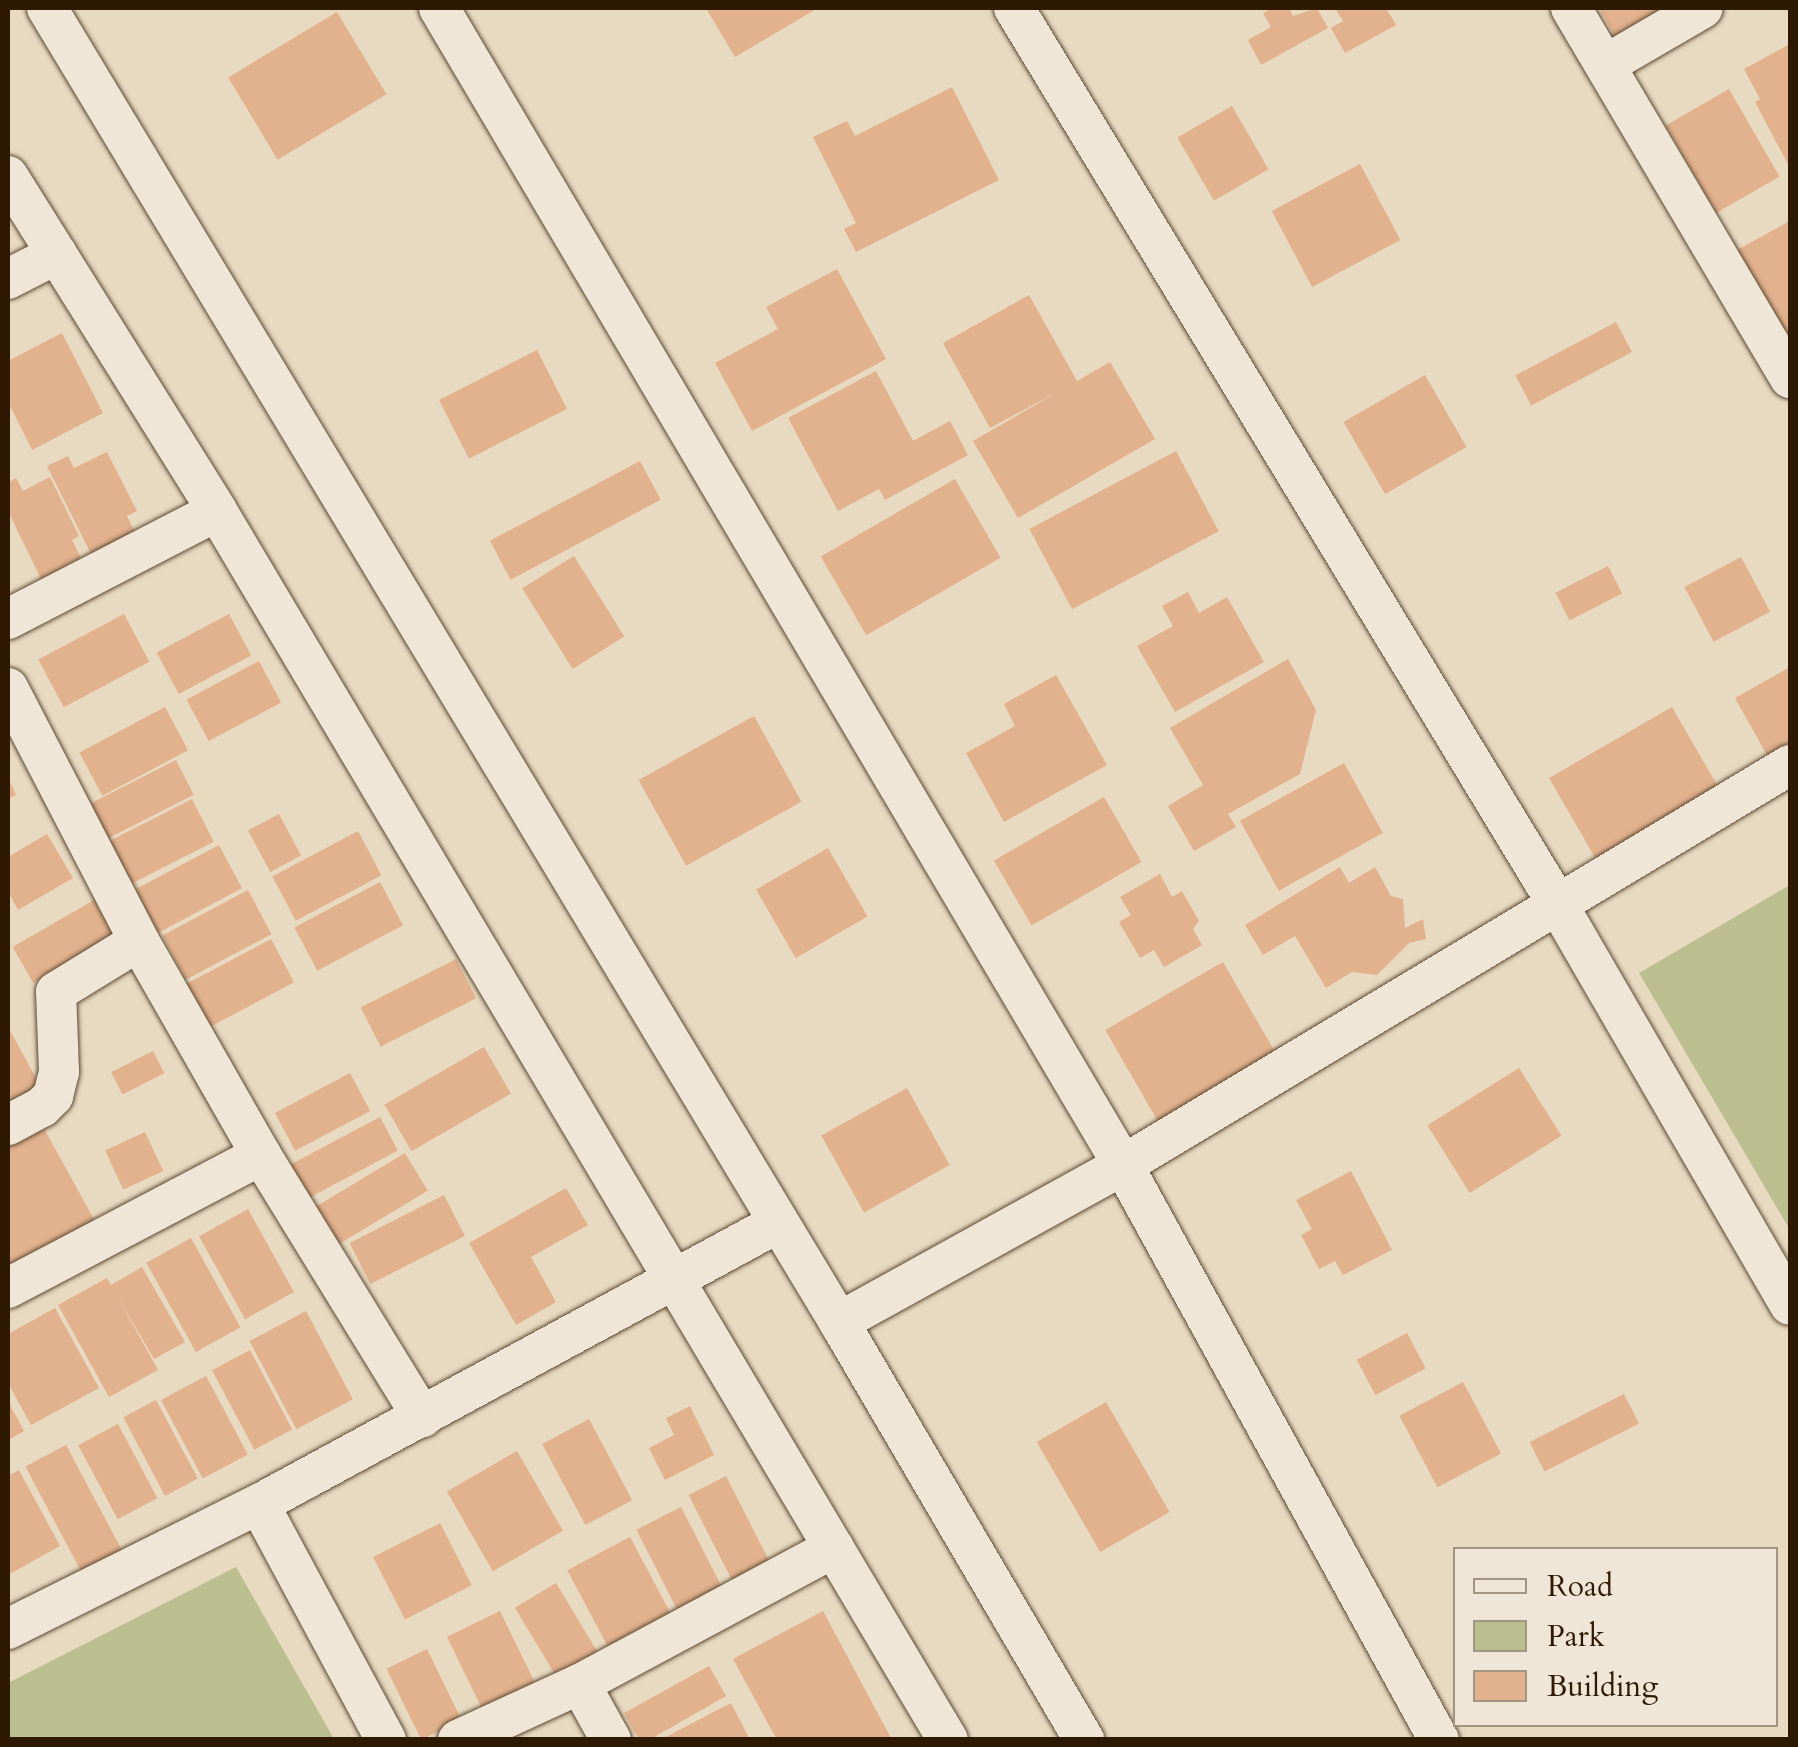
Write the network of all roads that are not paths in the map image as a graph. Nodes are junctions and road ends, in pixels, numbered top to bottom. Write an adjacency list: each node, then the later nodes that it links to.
1 (47, 8): 20 (street)
2 (439, 8): 19 (street)
3 (1014, 8): 15 (street)
4 (1571, 8): 6 (street)
5 (1703, 8): 6 (street)
6 (1606, 65): 10 (street)
7 (8, 176): 8 (street)
8 (56, 254): 9 (street); 11 (street)
9 (8, 279)
10 (1788, 367)
11 (217, 511): 12 (street); 21 (street)
12 (8, 619)
13 (8, 688): 16 (street)
14 (1790, 765): 15 (street)
15 (1558, 905): 19 (street); 23 (street)
16 (139, 940): 17 (street); 18 (street)
17 (8, 1125)
18 (261, 1156): 22 (street); 25 (street)
19 (1123, 1166): 24 (street); 35 (street)
20 (776, 1224): 21 (street); 24 (street)
21 (675, 1282): 25 (street); 27 (street)
22 (8, 1288)
23 (1790, 1305)
24 (839, 1322): 34 (street)
25 (422, 1417): 26 (street)
26 (259, 1504): 28 (street); 30 (street)
27 (834, 1548): 29 (street); 33 (street)
28 (8, 1629)
29 (580, 1684): 31 (street); 32 (street)
30 (386, 1740)
31 (458, 1740)
32 (612, 1740)
33 (948, 1740)
34 (1084, 1740)
35 (1439, 1740)

